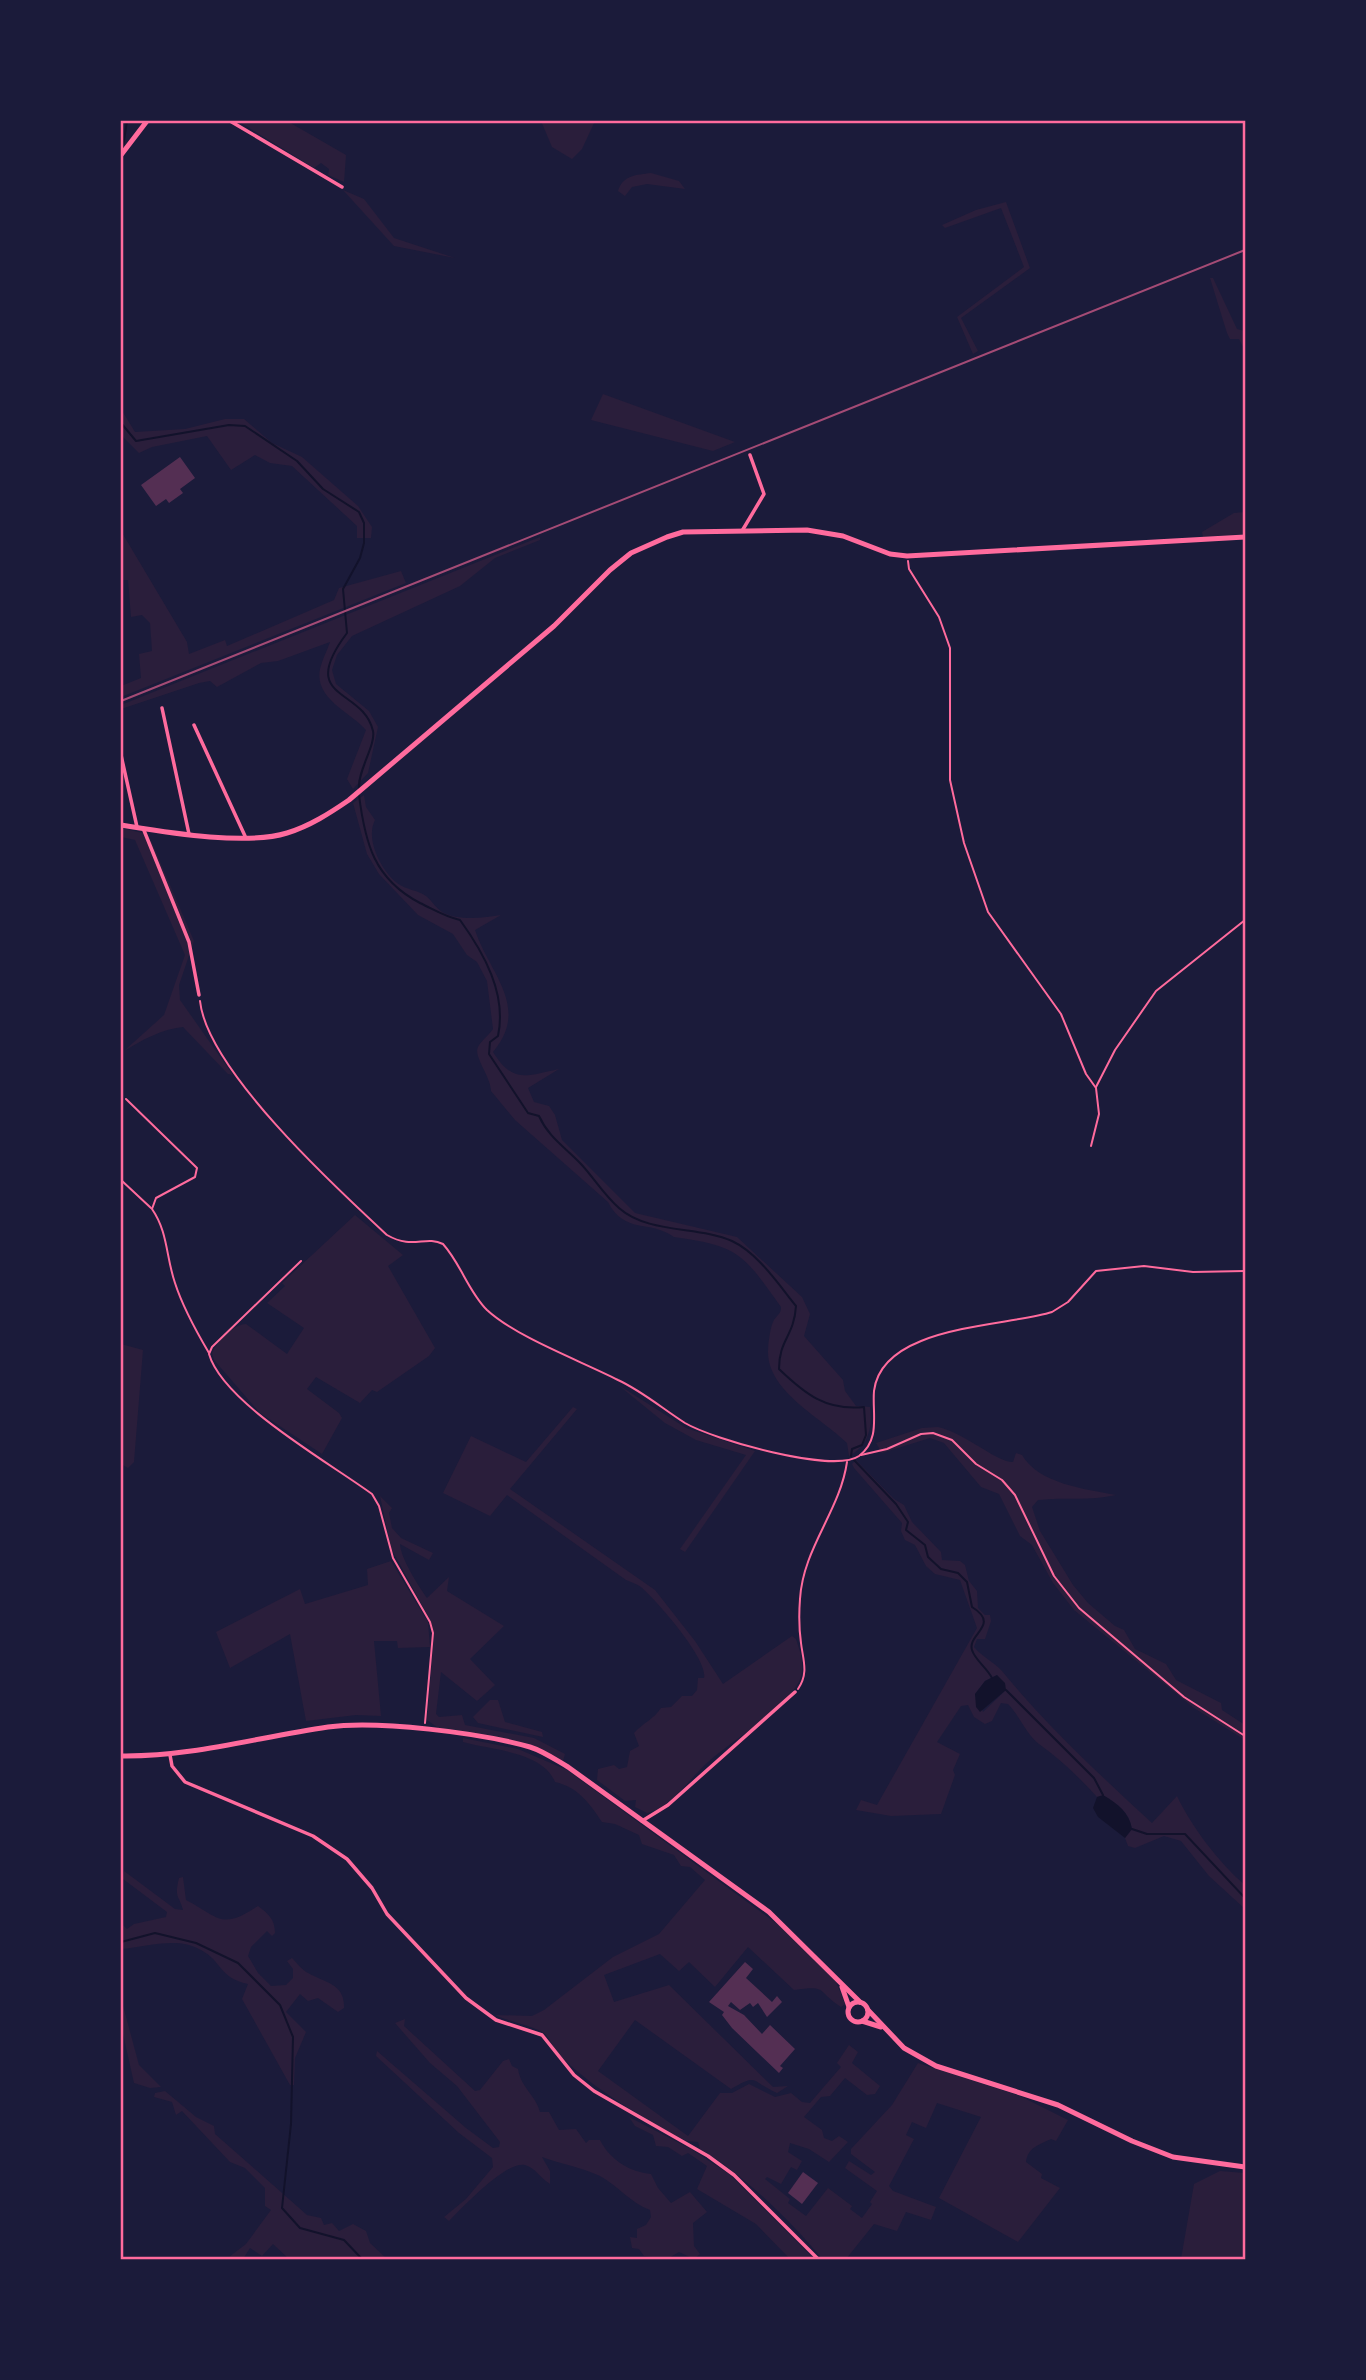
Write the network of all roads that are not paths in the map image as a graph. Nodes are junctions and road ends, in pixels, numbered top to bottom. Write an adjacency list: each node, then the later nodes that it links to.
1 (147, 121): 3 (main road)
2 (230, 121): 4 (street)
3 (121, 155)
4 (342, 187)
5 (750, 455): 6 (street)
6 (742, 531): 7 (main road); 14 (main road)
7 (1245, 537)
8 (162, 708): 13 (street)
9 (194, 725): 14 (street)
10 (121, 755): 12 (street)
11 (121, 824): 12 (main road)
12 (140, 828): 13 (main road); 15 (street)
13 (189, 834): 14 (main road)
14 (245, 836)
15 (199, 995)
16 (795, 1692): 19 (street)
17 (170, 1755): 18 (main road); 19 (main road); 27 (street)
18 (121, 1756)
19 (642, 1821): 20 (main road)
20 (839, 1981): 21 (main road); 22 (main road)
21 (860, 2002): 22 (main road); 23 (main road)
22 (849, 2007): 24 (main road)
23 (868, 2010): 24 (main road); 25 (main road)
24 (862, 2021): 25 (main road)
25 (887, 2030): 26 (main road)
26 (1245, 2167)
27 (818, 2259)

